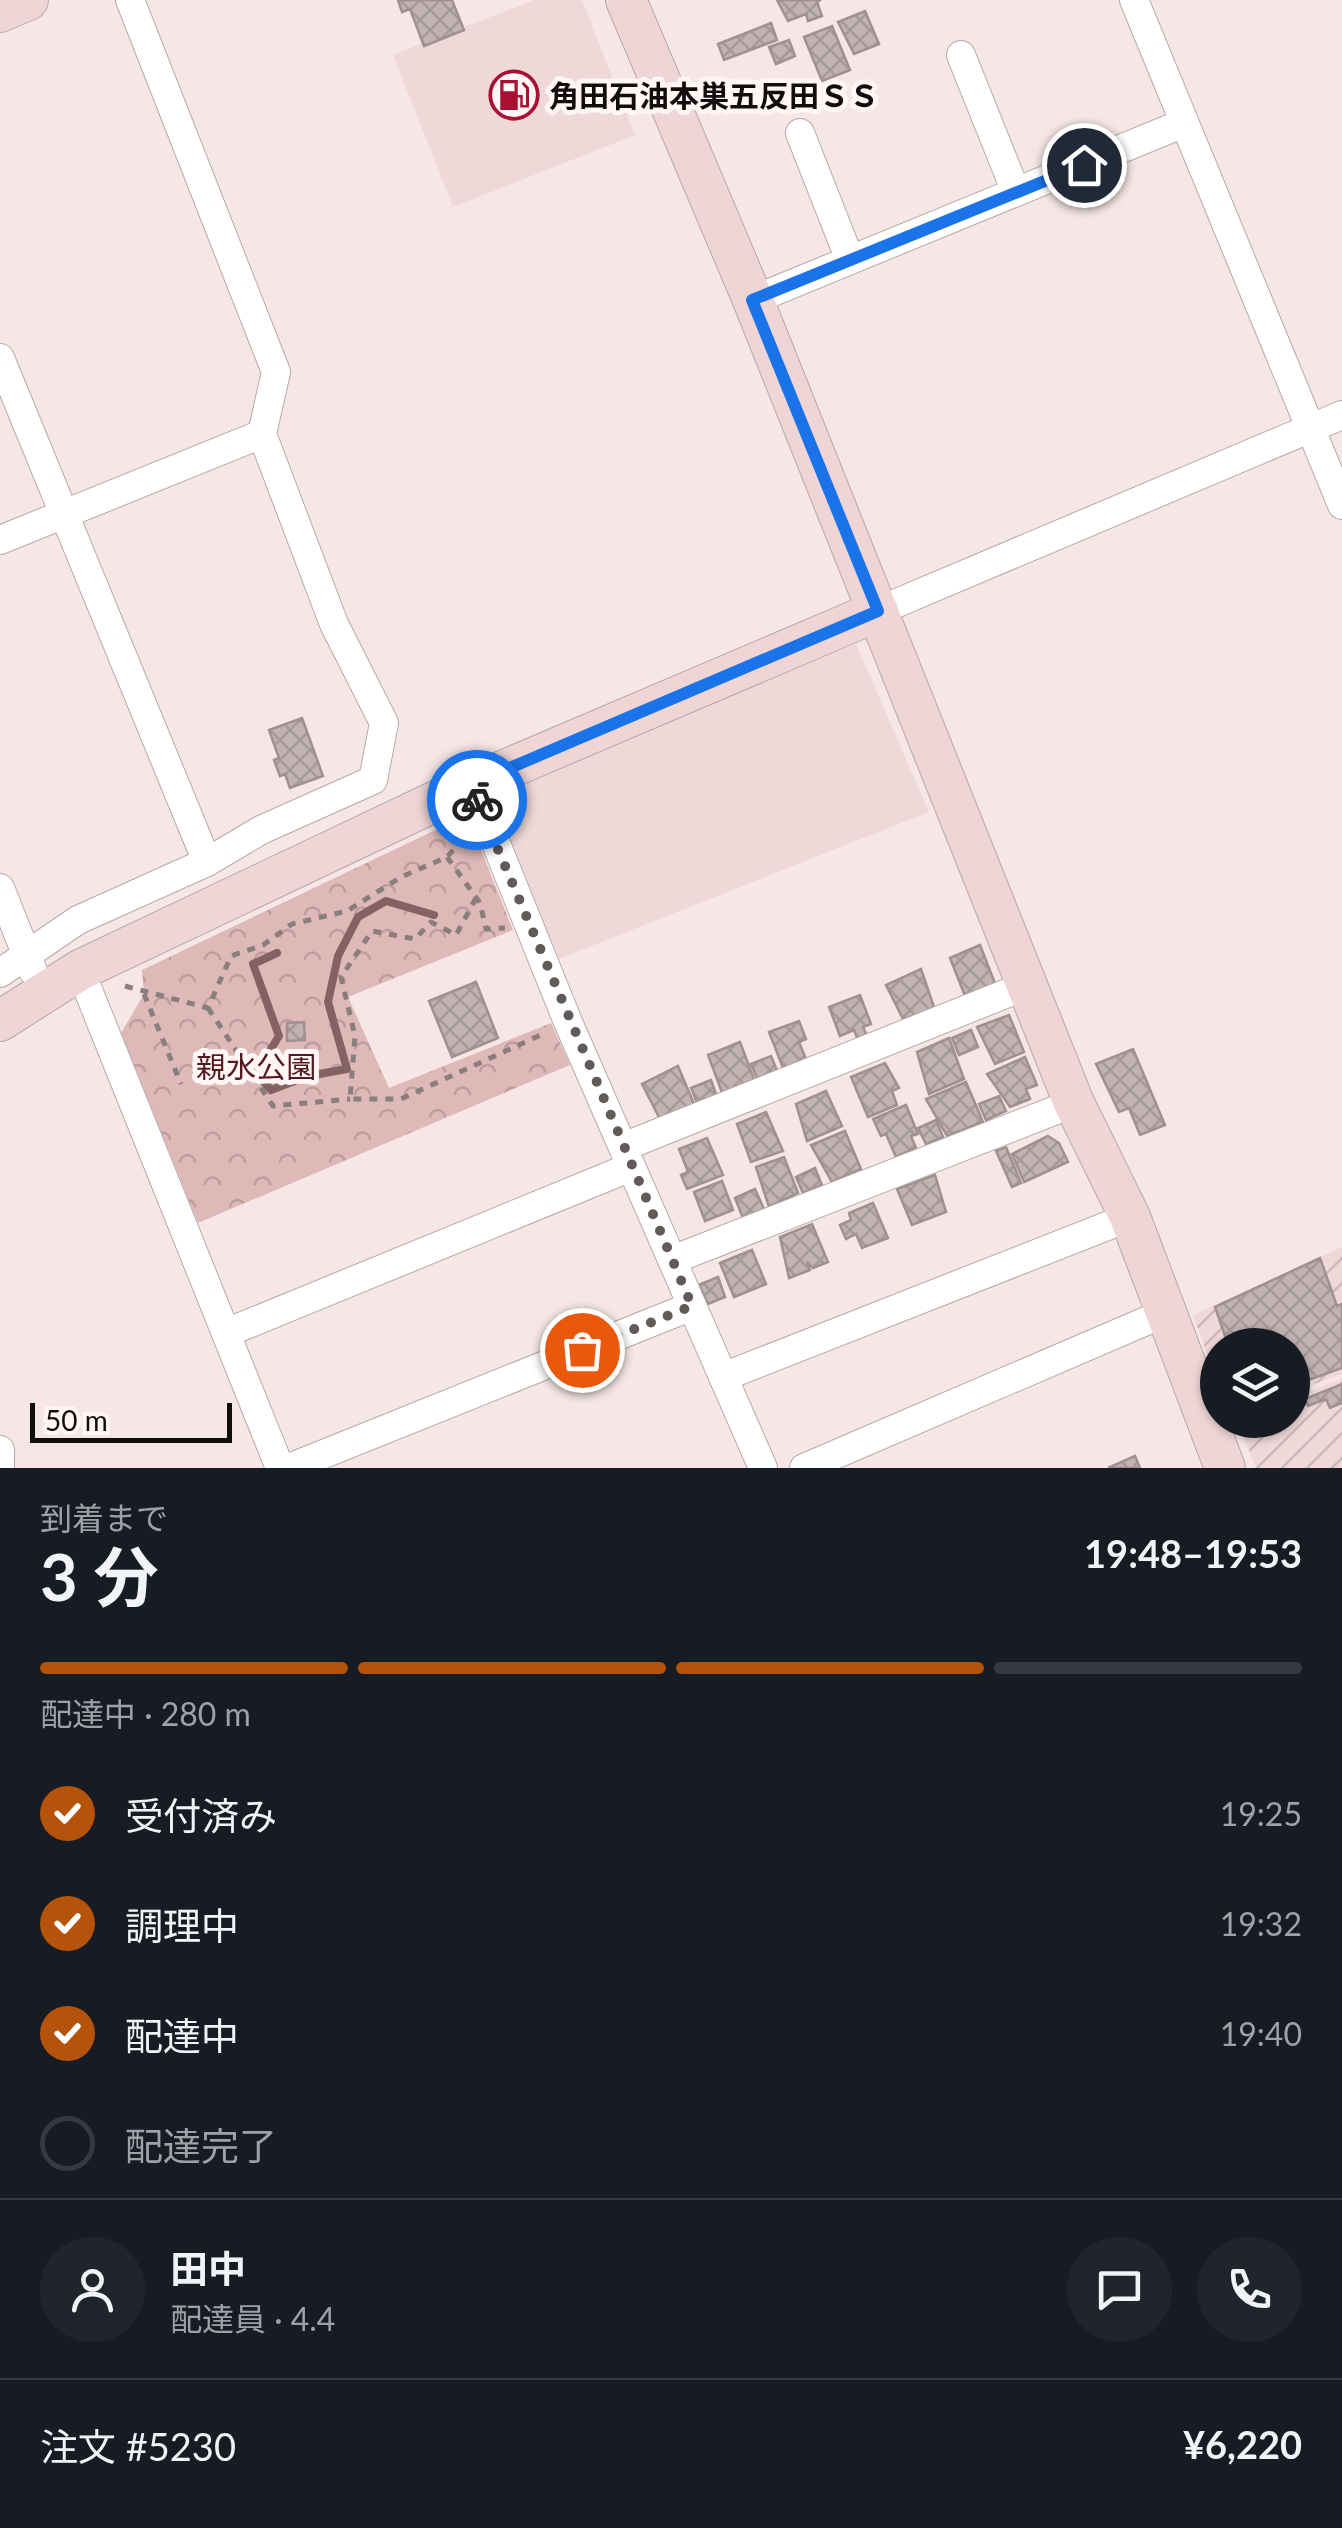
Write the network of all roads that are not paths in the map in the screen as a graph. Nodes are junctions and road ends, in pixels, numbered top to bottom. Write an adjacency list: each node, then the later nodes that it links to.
1 (28, 0): 5 (street)
2 (130, 0): 15 (street)
3 (626, 0): 11 (street)
4 (1134, 0): 7 (street)
5 (0, 12)
6 (962, 55): 9 (street)
7 (1184, 123): 9 (street); 14 (street)
8 (800, 132): 10 (street)
9 (1016, 192): 10 (street)
10 (850, 260): 11 (street)
11 (752, 300): 19 (street)
12 (0, 358): 17 (street)
13 (1342, 416): 14 (street)
14 (1310, 428): 16 (street); 19 (street)
15 (262, 434): 17 (street); 21 (street)
16 (1342, 506)
17 (62, 515): 18 (street); 21 (street)
18 (0, 540)
19 (878, 611): 20 (street); 26 (street)
20 (477, 800): 24 (street); 30 (street)
21 (206, 862): 23 (street)
22 (0, 888): 23 (street)
23 (26, 955): 25 (street); 27 (street)
24 (80, 970): 27 (street); 35 (street)
25 (0, 973)
26 (1030, 984): 29 (street); 30 (street)
27 (41, 995): 28 (street)
28 (0, 1021)
29 (1074, 1103): 31 (street); 32 (street)
30 (627, 1157): 32 (street); 35 (street)
31 (1130, 1216): 34 (street); 36 (street)
32 (672, 1260): 33 (street)
33 (692, 1306): 36 (street); 40 (street)
34 (1166, 1312): 42 (street); 43 (street)
35 (226, 1333): 39 (street)
36 (723, 1376): 41 (street)
37 (0, 1450): 38 (street)
38 (0, 1465)
39 (280, 1468)
40 (289, 1468)
41 (762, 1468)
42 (804, 1468)
43 (1225, 1468)

